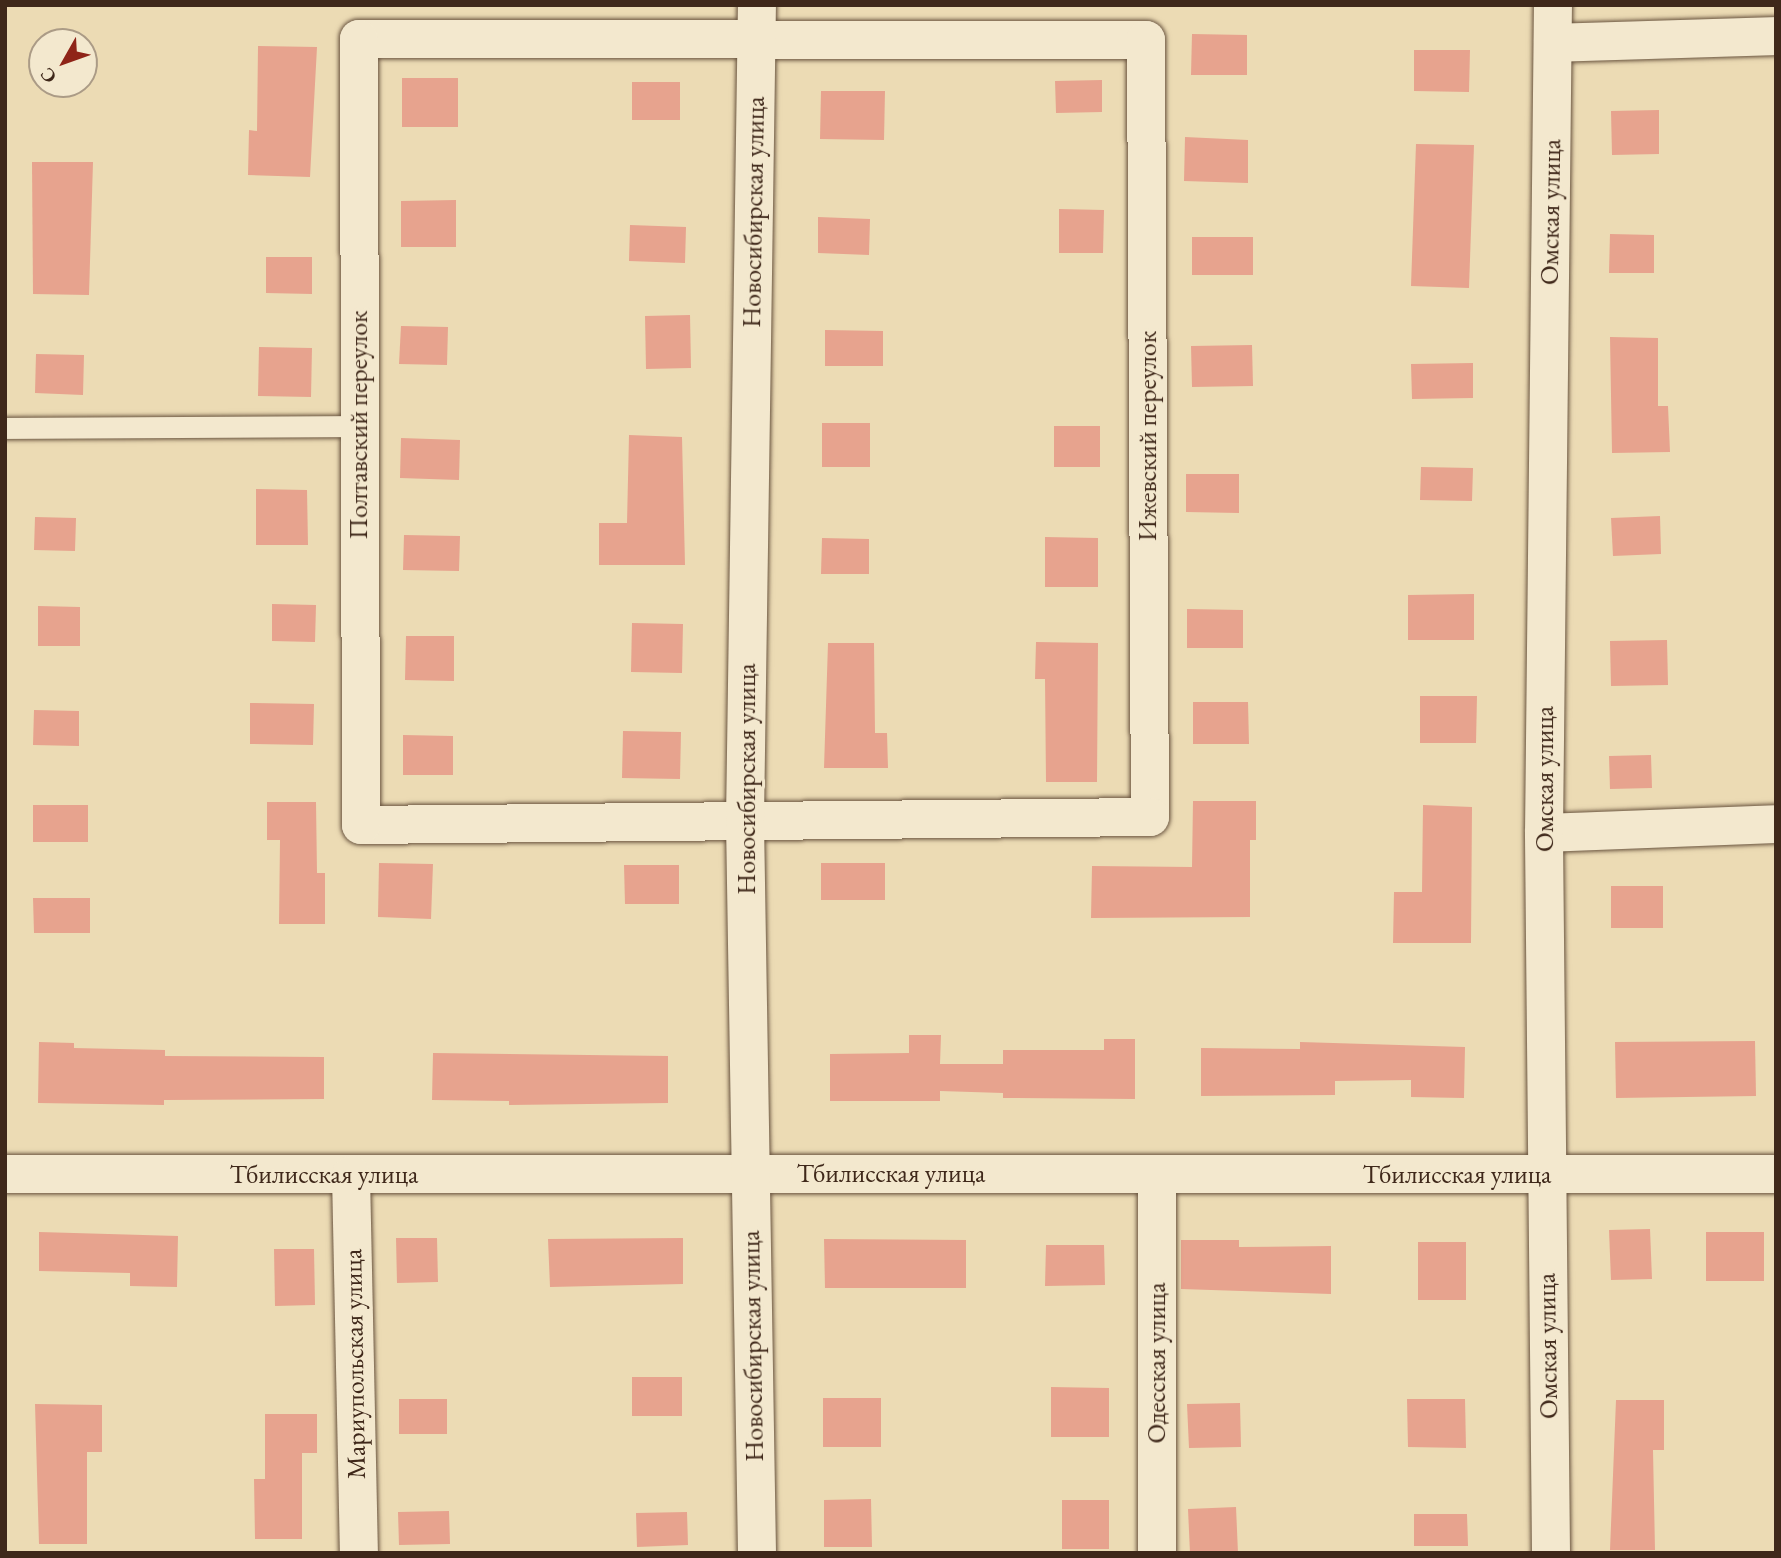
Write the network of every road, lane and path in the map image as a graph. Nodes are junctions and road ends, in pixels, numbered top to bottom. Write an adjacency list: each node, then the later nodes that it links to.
1 (1553, 5): 4 (street, Омская улица)
2 (757, 23): 5 (street, Полтавский переулок); 7 (street, Новосибирская улица); 7 (street, Ижевский переулок)
3 (1776, 36): 4 (street)
4 (1553, 43): 9 (street, Омская улица)
5 (359, 426): 6 (lane); 7 (street, Полтавский переулок)
6 (5, 428)
7 (745, 820): 10 (street, Новосибирская улица)
8 (1776, 824): 9 (street)
9 (1544, 833): 15 (street, Омская улица)
10 (750, 1173): 12 (street, Тбилисская улица); 14 (street, Тбилисская улица); 17 (street, Новосибирская улица)
11 (5, 1174): 14 (street, Тбилисская улица)
12 (1157, 1174): 15 (street, Тбилисская улица); 18 (street, Одесская улица)
13 (1776, 1174): 15 (street, Тбилисская улица)
14 (351, 1175): 16 (street, Мариупольская улица)
15 (1546, 1176): 19 (street, Омская улица)
16 (359, 1553)
17 (757, 1553)
18 (1157, 1553)
19 (1551, 1553)

